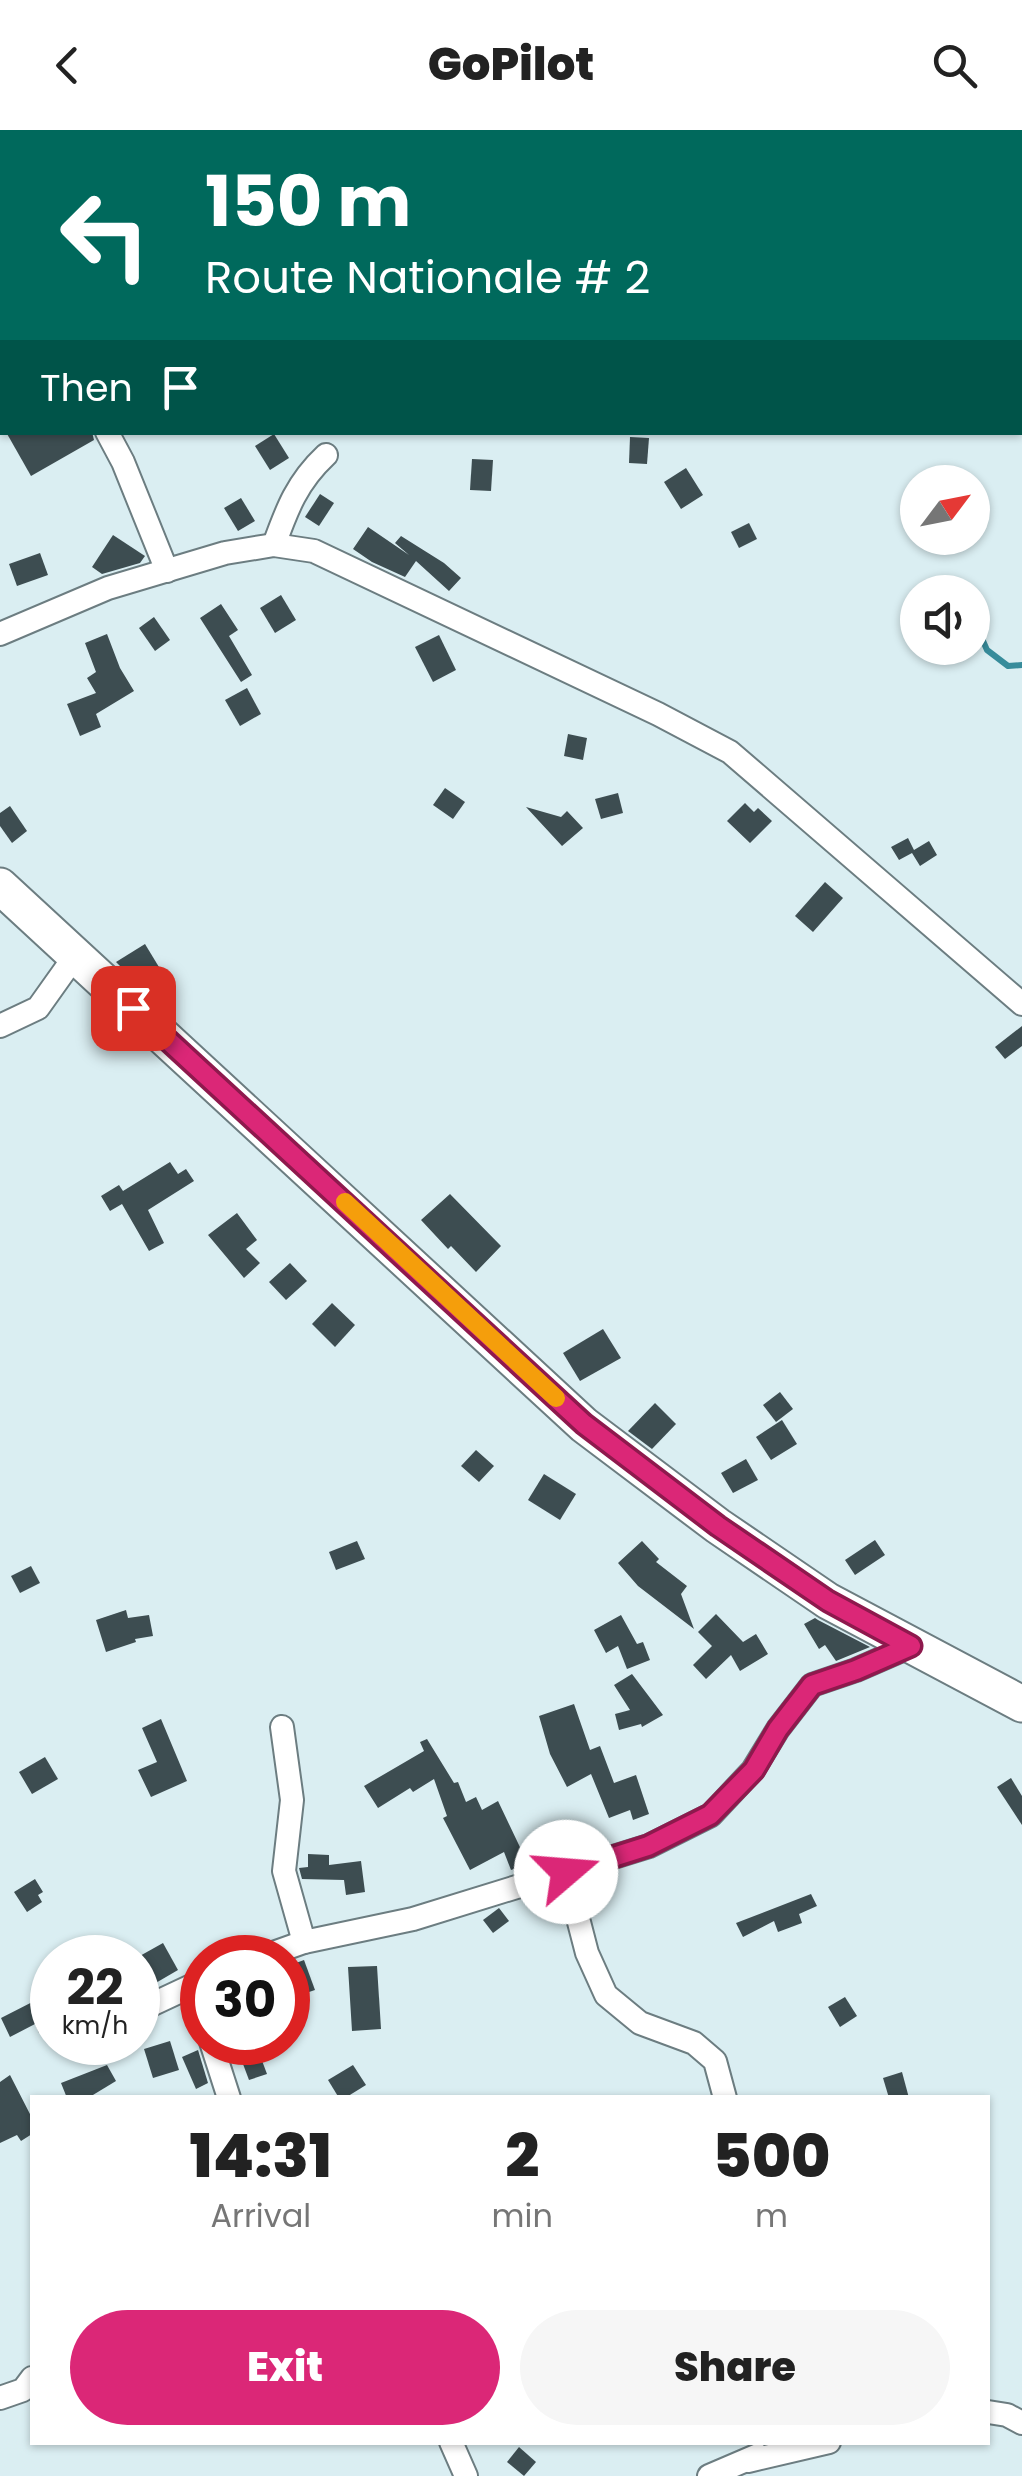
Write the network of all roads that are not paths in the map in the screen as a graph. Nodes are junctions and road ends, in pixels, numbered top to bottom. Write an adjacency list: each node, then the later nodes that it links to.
1 (109, 435): 4 (street)
2 (326, 456): 3 (street)
3 (274, 546): 4 (street); 8 (street)
4 (167, 571): 5 (street)
5 (0, 634)
6 (0, 886): 7 (main road)
7 (75, 956): 9 (street); 10 (main road)
8 (1022, 1004)
9 (0, 1026)
10 (911, 1646): 11 (main road); 13 (street)
11 (1022, 1704)
12 (282, 1727): 14 (street)
13 (566, 1872): 15 (street); 18 (street)
14 (302, 1935)
15 (310, 1941)
16 (218, 2065): 17 (street)
17 (228, 2095)
18 (724, 2095)
19 (30, 2381): 20 (street)
20 (0, 2398)
21 (990, 2412): 22 (street)
22 (1022, 2423)
23 (452, 2445): 27 (street)
24 (773, 2445): 26 (street)
25 (816, 2445): 26 (street)
26 (748, 2461): 28 (street)
27 (466, 2476)
28 (709, 2476)

